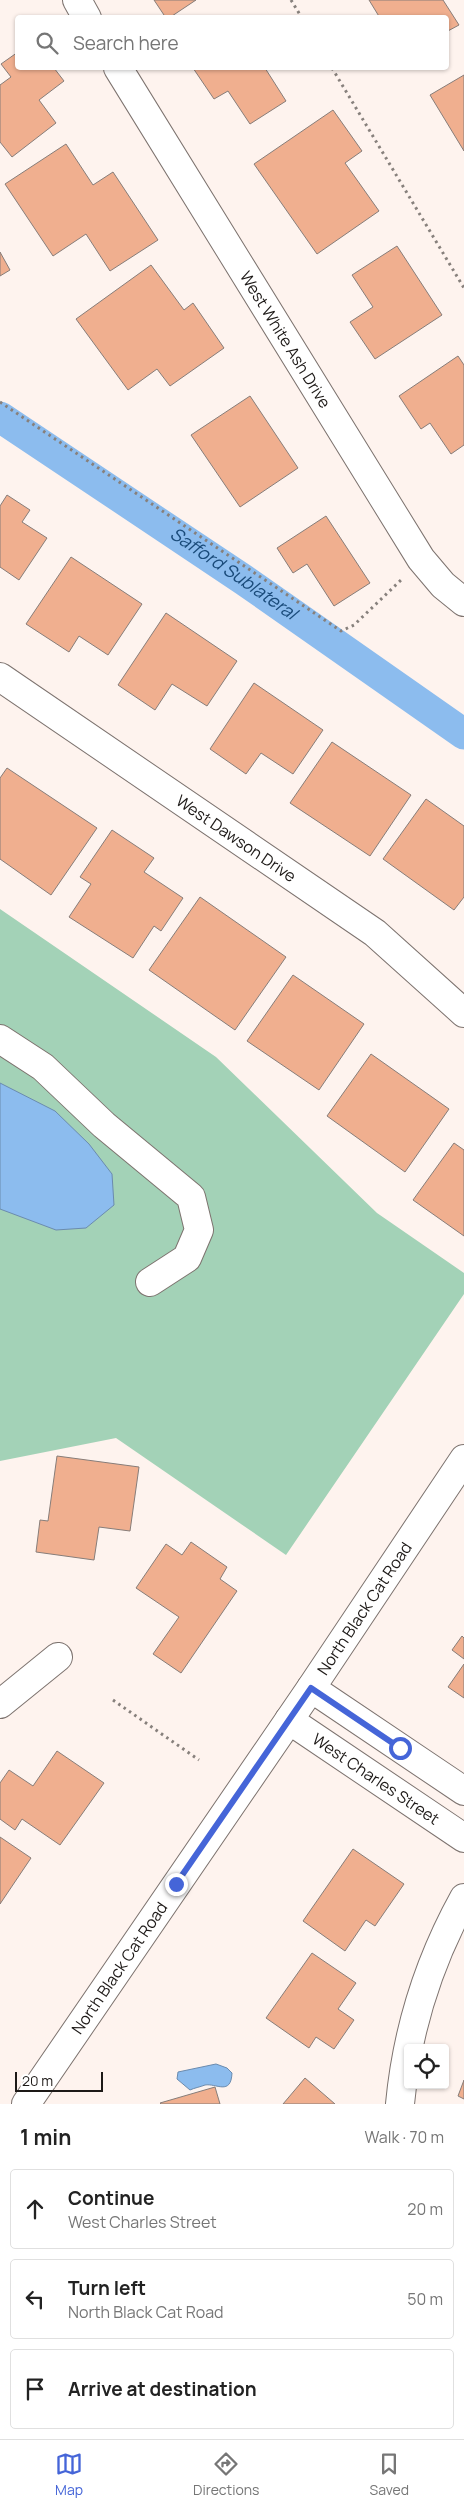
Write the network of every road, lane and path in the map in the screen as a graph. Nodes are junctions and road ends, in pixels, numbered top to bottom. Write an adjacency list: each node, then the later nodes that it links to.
1 (77, 0): 3 (street)
2 (291, 0): 4 (path)
3 (85, 15)
4 (300, 15)
5 (119, 70): 10 (street, West White Ash Drive)
6 (333, 70): 7 (path)
7 (464, 288)
8 (0, 402): 9 (path)
9 (402, 579)
10 (464, 602)
11 (0, 677): 12 (street, West Dawson Drive)
12 (464, 1013)
13 (0, 1039): 14 (street)
14 (150, 1282)
15 (464, 1459): 17 (street, North Black Cat Road)
16 (58, 1656): 19 (street)
17 (311, 1688): 20 (street, North Black Cat Road); 22 (street)
18 (113, 1700): 21 (path)
19 (0, 1704)
20 (289, 1720): 23 (street, West Charles Street); 25 (street, North Black Cat Road)
21 (198, 1760)
22 (464, 1790)
23 (464, 1838)
24 (464, 1898): 26 (street)
25 (26, 2104)
26 (400, 2104)

